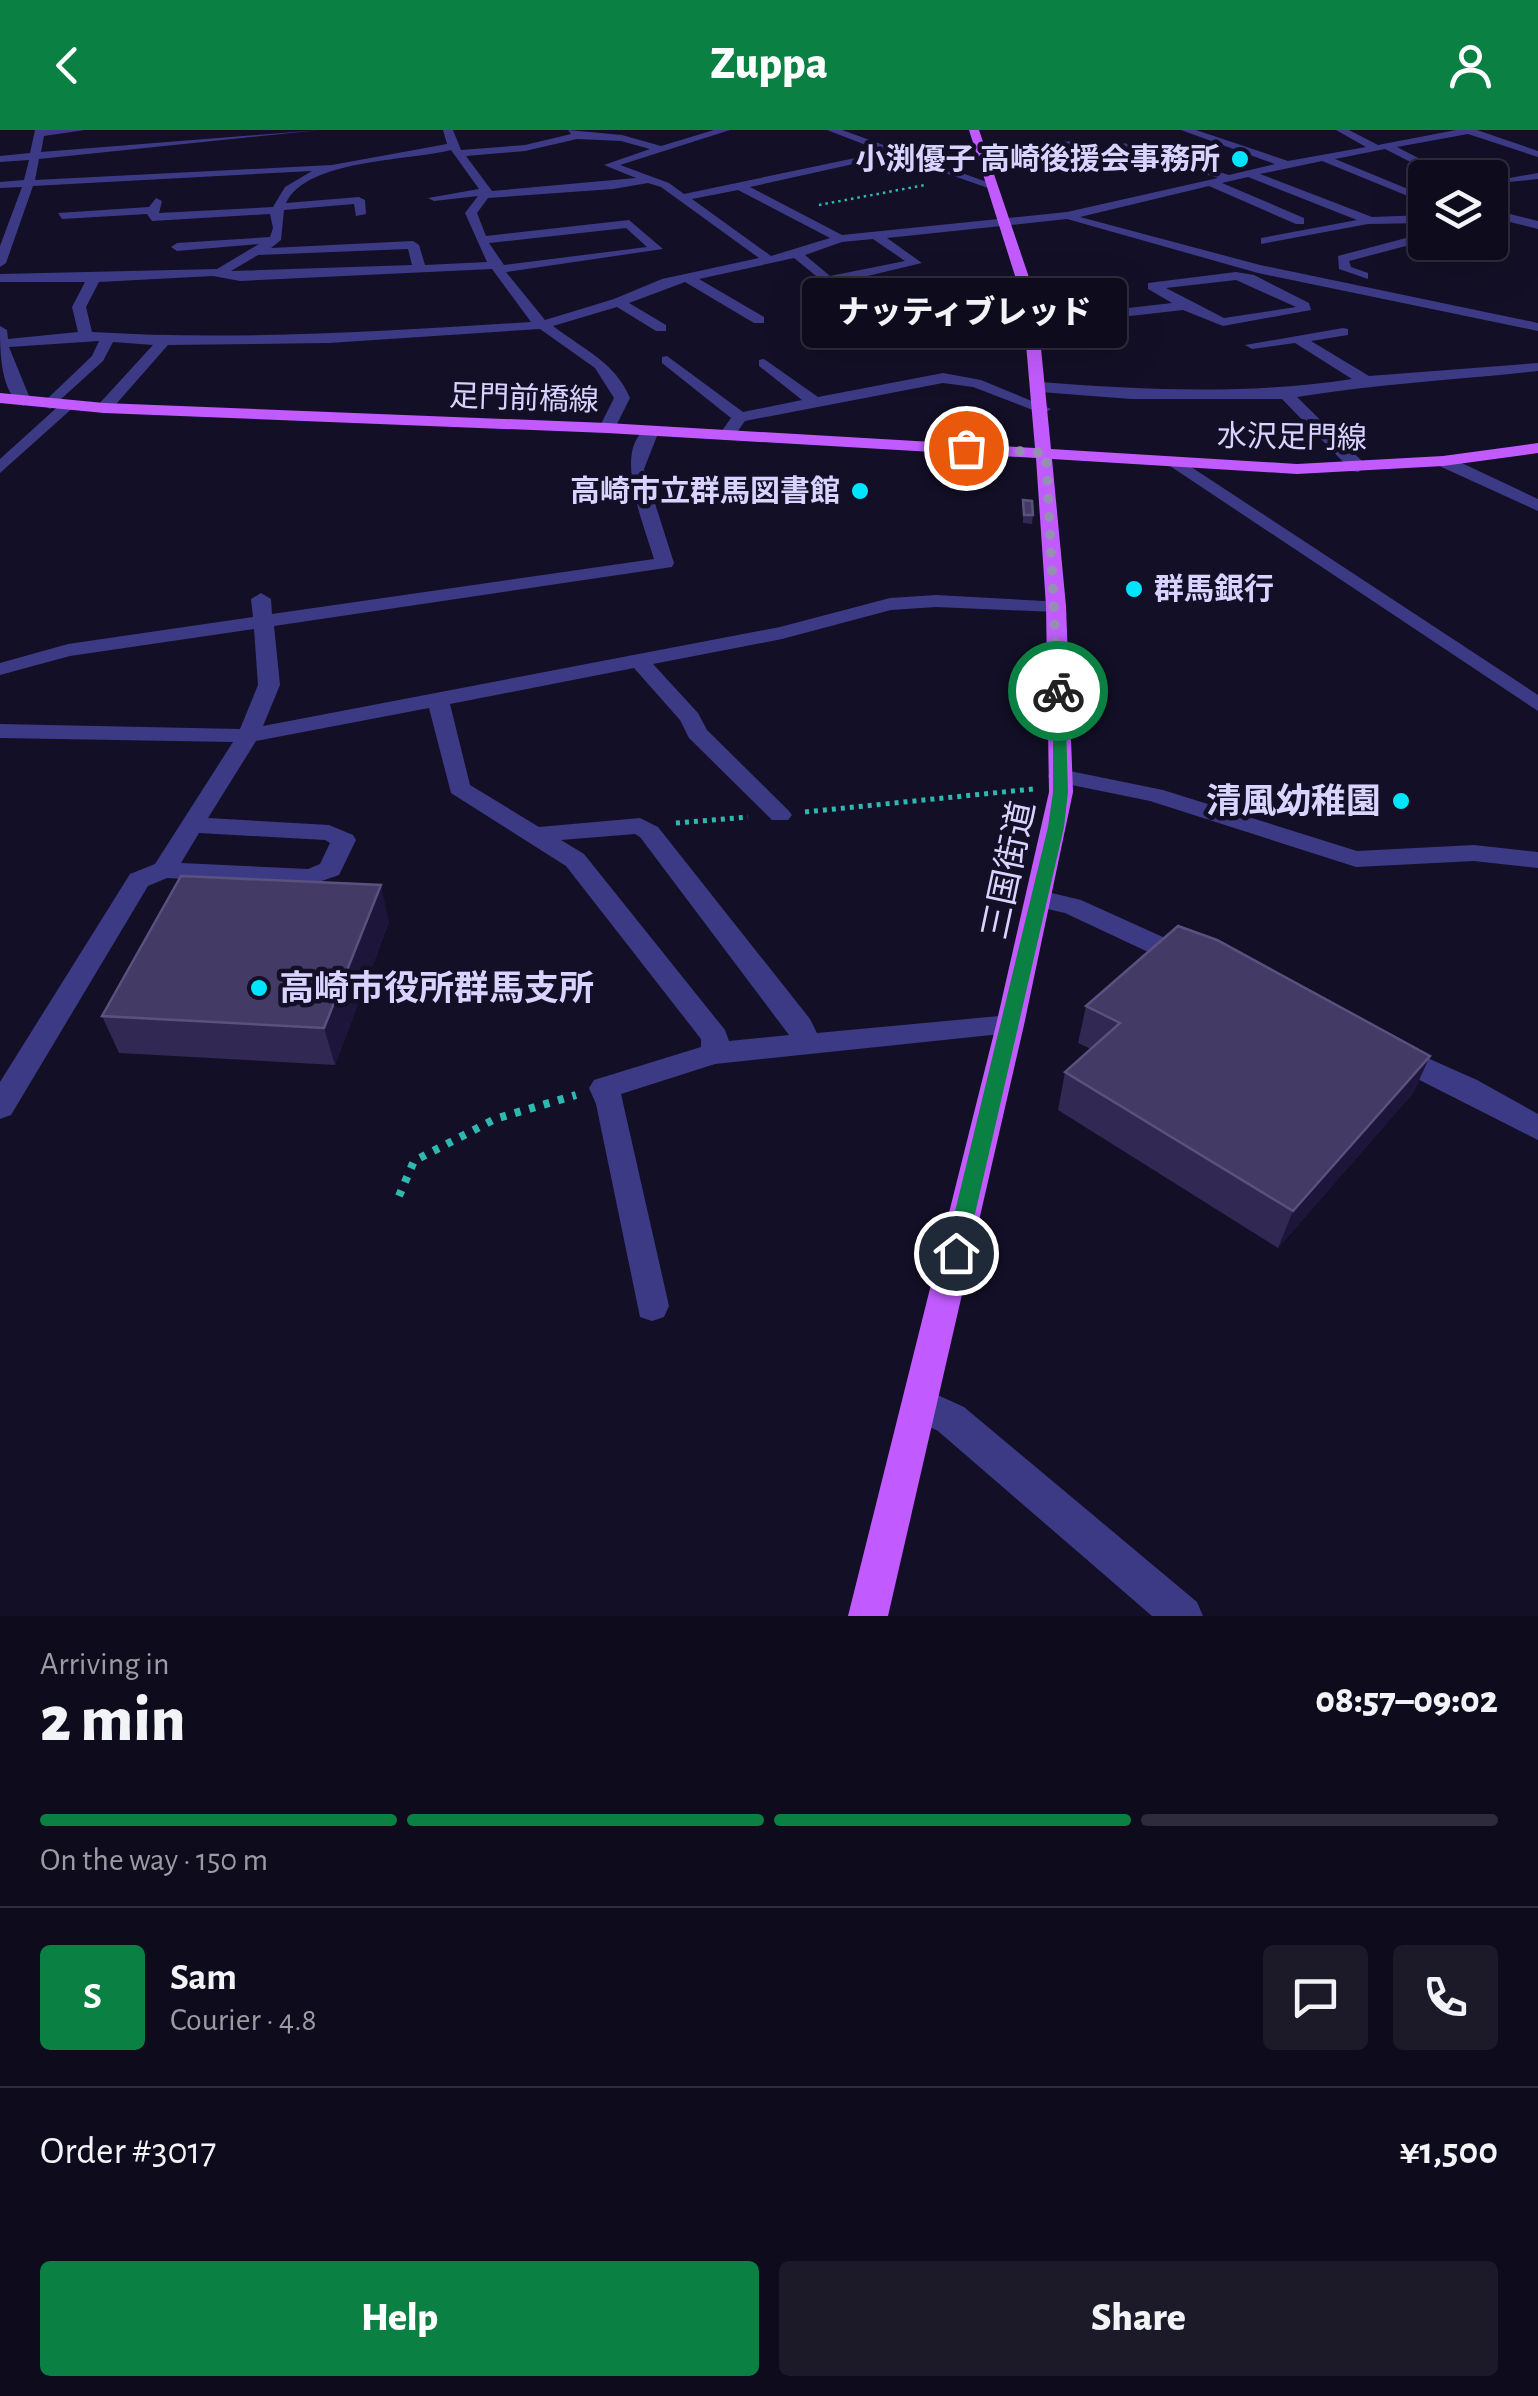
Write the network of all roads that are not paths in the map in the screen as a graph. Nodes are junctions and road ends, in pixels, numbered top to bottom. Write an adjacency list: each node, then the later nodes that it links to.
1 (80, 130): 11 (street)
2 (315, 130): 11 (street)
3 (448, 130): 17 (street)
4 (725, 130): 16 (street)
5 (832, 130): 18 (street)
6 (974, 130): 20 (main road, 三国街道)
7 (1186, 130): 24 (street)
8 (1341, 130): 15 (street)
9 (1471, 130): 15 (street); 19 (street)
10 (575, 133): 16 (street); 17 (street)
11 (37, 141): 12 (street); 22 (street); 33 (street)
12 (12, 144)
13 (1071, 144): 20 (street)
14 (1124, 146): 29 (street)
15 (1381, 147): 21 (street); 23 (street)
16 (660, 148): 30 (street)
17 (457, 150): 25 (street); 42 (street)
18 (894, 152): 35 (street); 36 (street)
19 (1538, 154)
20 (983, 158): 35 (main road, 三国街道)
21 (1323, 158): 24 (street); 39 (street)
22 (0, 159)
23 (1411, 160)
24 (1286, 165): 26 (street)
25 (328, 167): 28 (street); 44 (street)
26 (1247, 174): 29 (street); 50 (street)
27 (1538, 176): 31 (street)
28 (98, 178): 33 (street); 37 (street)
29 (1229, 178): 32 (street)
30 (650, 179): 40 (street); 42 (street)
31 (1509, 179)
32 (1209, 182): 46 (street); 56 (street)
33 (30, 183): 34 (street); 48 (street)
34 (0, 185)
35 (992, 186): 53 (main road, 三国街道)
36 (741, 187): 40 (street); 61 (street)
37 (86, 190)
38 (612, 191): 42 (street)
39 (1408, 193)
40 (684, 197): 67 (street)
41 (434, 198): 42 (street)
42 (482, 198): 60 (street)
43 (74, 203): 44 (street)
44 (278, 209): 45 (street); 59 (street)
45 (360, 214)
46 (1067, 216): 53 (street); 84 (street)
47 (1508, 218): 55 (street)
48 (18, 220): 49 (street); 68 (street)
49 (0, 221)
50 (1371, 221): 51 (street); 56 (street)
51 (1404, 221): 52 (street); 54 (street)
52 (1408, 221)
53 (1004, 222): 57 (street); 81 (main road, 三国街道)
54 (1408, 223)
55 (1538, 225)
56 (1298, 227): 62 (street); 66 (street)
57 (877, 237): 61 (street); 76 (street)
58 (1408, 239): 66 (street)
59 (275, 240): 63 (street); 64 (street)
60 (484, 240): 69 (street); 69 (street)
61 (840, 240): 65 (street)
62 (1265, 241)
63 (178, 247)
64 (255, 252): 70 (street); 71 (street)
65 (796, 254): 67 (street); 76 (street)
66 (1356, 255): 72 (street)
67 (768, 260): 75 (street)
68 (0, 263)
69 (500, 267): 70 (street); 83 (street)
70 (420, 270): 71 (street)
71 (219, 273): 74 (street)
72 (1363, 276)
73 (0, 278): 74 (street)
74 (94, 278): 87 (street)
75 (688, 278): 78 (street); 82 (street)
76 (831, 280): 79 (street)
77 (970, 285): 81 (street)
78 (619, 302): 83 (street); 85 (street)
79 (858, 306)
80 (1184, 306): 80 (street); 81 (street)
81 (1031, 311): 99 (main road, 三国街道)
82 (759, 320)
83 (542, 325): 91 (street); 106 (street)
84 (1538, 327)
85 (661, 328)
86 (1343, 332): 89 (street)
87 (86, 336): 88 (street); 90 (street)
88 (0, 339): 100 (street)
89 (1298, 339): 92 (street); 96 (street)
90 (107, 340): 91 (street); 102 (street)
91 (164, 341): 104 (street)
92 (1252, 346)
93 (667, 360): 105 (street)
94 (764, 363): 101 (street)
95 (1538, 367): 96 (street)
96 (1366, 381): 97 (street)
97 (1286, 394): 99 (street); 113 (street)
98 (0, 398): 100 (main road, 足門前橋線)
99 (1041, 398): 101 (street); 110 (main road, 三国街道)
100 (23, 401): 102 (main road, 足門前橋線)
101 (815, 403): 105 (street)
102 (50, 404): 103 (main road, 足門前橋線)
103 (68, 405): 104 (main road, 足門前橋線); 114 (street)
104 (104, 408): 106 (main road, 足門前橋線)
105 (740, 417): 108 (street)
106 (607, 428): 107 (main road, 足門前橋線)
107 (650, 431): 108 (main road, 足門前橋線); 117 (street)
108 (727, 435): 110 (main road, 足門前橋線)
109 (1538, 448): 111 (main road, 水沢足門線)
110 (1046, 453): 112 (main road, 水沢足門線); 116 (main road, 三国街道)
111 (1443, 461): 113 (main road, 水沢足門線); 115 (street)
112 (1176, 462): 113 (main road, 水沢足門線); 121 (street)
113 (1358, 466)
114 (0, 468)
115 (1538, 506)
116 (1056, 606): 118 (street); 124 (main road, 三国街道)
117 (262, 610): 119 (street); 123 (street)
118 (639, 661): 120 (street); 125 (street)
119 (0, 669)
120 (438, 699): 123 (street); 127 (street)
121 (1538, 705)
122 (0, 731): 123 (street)
123 (248, 736): 126 (street)
124 (1060, 776): 128 (street); 130 (main road, 三国街道)
125 (780, 815)
126 (192, 825): 129 (street); 129 (street)
127 (534, 835): 133 (street); 135 (street)
128 (1538, 860)
129 (164, 870): 136 (street)
130 (1040, 899): 131 (street); 132 (main road, 三国街道)
131 (1216, 972)
132 (1010, 1025): 133 (street); 139 (main road, 三国街道)
133 (806, 1042): 135 (street)
134 (1377, 1046): 137 (street)
135 (715, 1053): 138 (street)
136 (0, 1107)
137 (1538, 1128)
138 (652, 1306)
139 (920, 1404): 140 (main road, 三国街道); 141 (street)
140 (868, 1616)
141 (1182, 1616)

